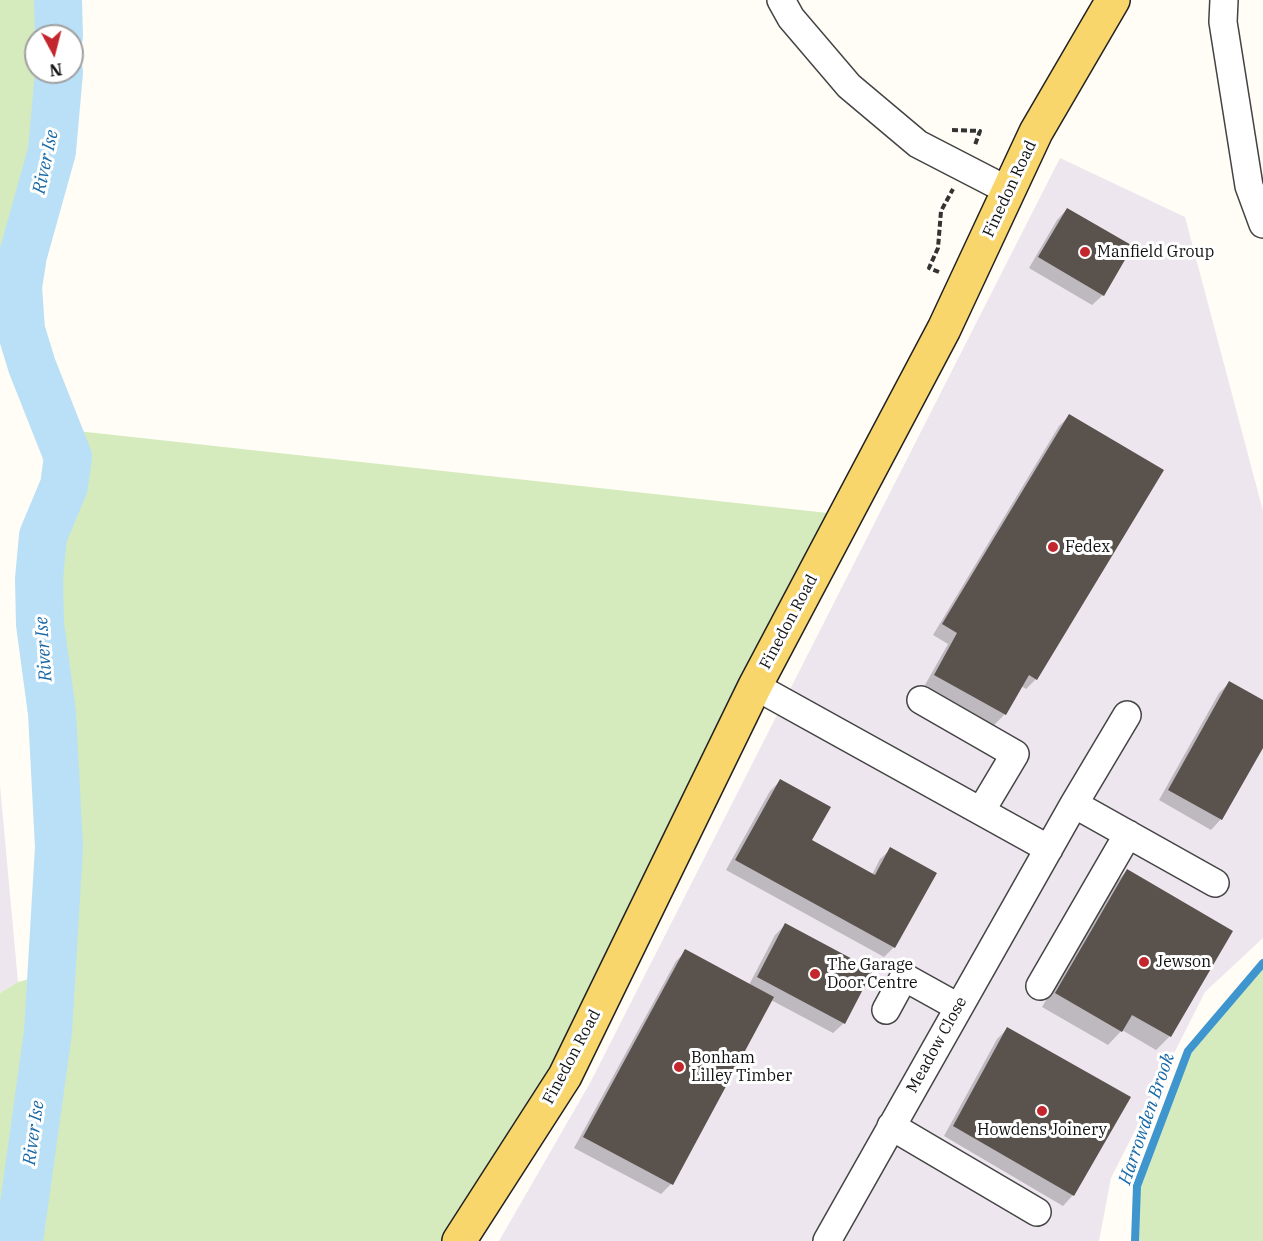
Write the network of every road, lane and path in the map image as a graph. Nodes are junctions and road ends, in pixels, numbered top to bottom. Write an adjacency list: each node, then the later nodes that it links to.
1 (780, 0): 4 (street)
2 (1113, 0): 4 (main road, Finedon Road)
3 (1224, 0): 5 (street)
4 (1009, 191): 6 (main road, Finedon Road)
5 (1263, 224)
6 (755, 686): 10 (street); 19 (main road, Finedon Road)
7 (921, 700): 10 (street)
8 (1127, 715): 9 (street, Meadow Close)
9 (1074, 804): 11 (street); 12 (street, Meadow Close)
10 (981, 812): 12 (street)
11 (1128, 834): 13 (street); 14 (street)
12 (1049, 849): 15 (street, Meadow Close)
13 (1215, 883)
14 (1040, 986)
15 (958, 1007): 16 (street); 17 (street, Meadow Close)
16 (886, 1011)
17 (891, 1126): 18 (street); 20 (street, Meadow Close)
18 (1037, 1212)
19 (459, 1241)
20 (826, 1241)

